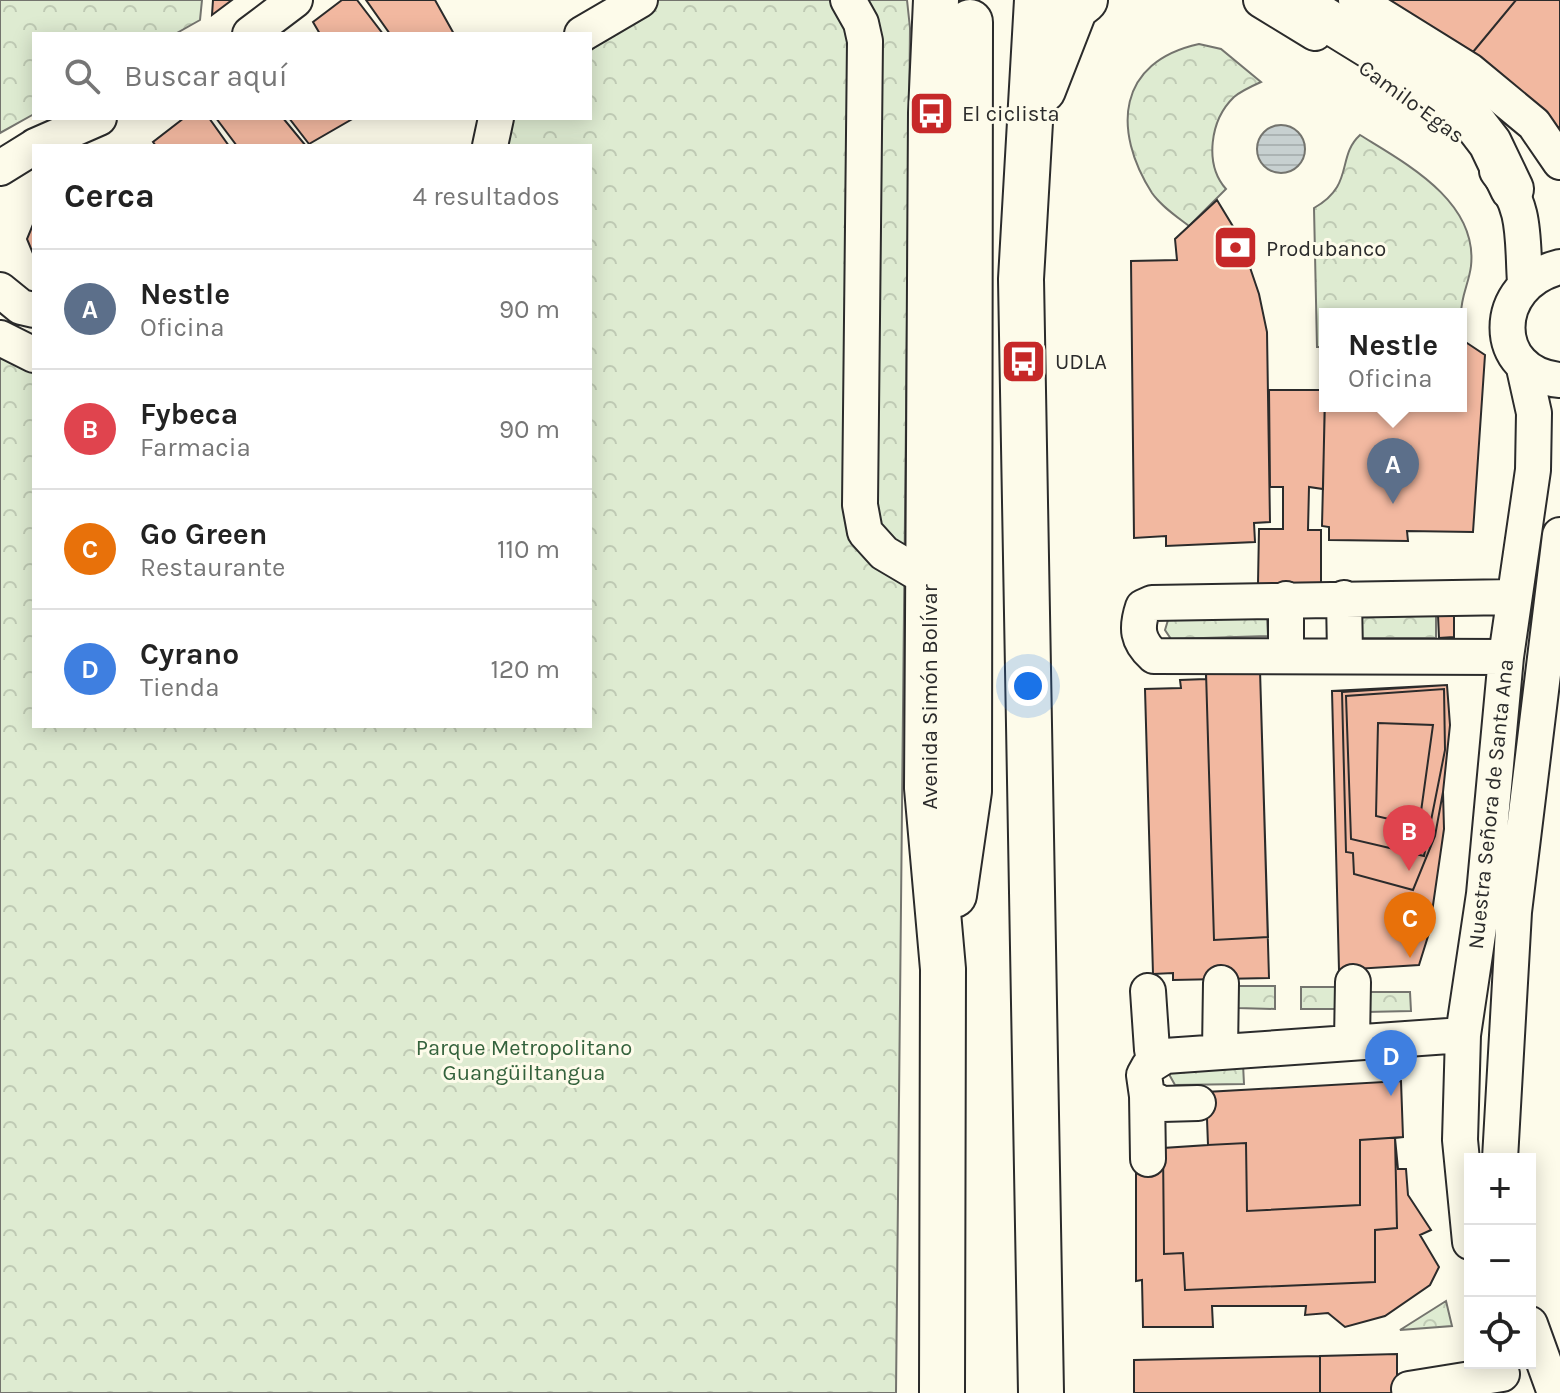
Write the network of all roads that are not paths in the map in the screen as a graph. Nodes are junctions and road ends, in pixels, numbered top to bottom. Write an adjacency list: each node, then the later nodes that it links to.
1 (295, 0): 10 (street)
2 (640, 0): 11 (street)
3 (848, 0): 30 (street)
4 (1037, 0): 14 (highway)
5 (1085, 0): 14 (highway)
6 (1261, 0): 20 (street, Camilo Egas)
7 (1294, 0): 20 (main road)
8 (1356, 0): 18 (street)
9 (953, 11): 30 (highway, Avenida Simón Bolívar); 37 (highway)
10 (253, 32)
11 (585, 32)
12 (94, 120): 15 (street)
13 (496, 120): 16 (street)
14 (1028, 130): 54 (highway)
15 (40, 144)
16 (490, 144)
17 (32, 148): 19 (street)
18 (1560, 162)
19 (0, 168)
20 (1512, 189): 22 (street, Camilo Egas)
21 (1560, 267): 22 (street)
22 (1525, 283): 27 (street, Nuestra Señora de Santa Ana)
23 (0, 290): 24 (street)
24 (32, 310)
25 (0, 338): 26 (street)
26 (32, 354)
27 (1524, 368): 28 (street); 31 (street, Nuestra Señora de Santa Ana)
28 (1560, 380)
29 (1560, 535): 47 (street, Nuestra Señora de Santa Ana)
30 (928, 579): 37 (highway, Avenida Simón Bolívar)
31 (1514, 597): 32 (street); 36 (street, Nuestra Señora de Santa Ana)
32 (1344, 598): 33 (street); 34 (street)
33 (1286, 599): 35 (street); 35 (street)
34 (1345, 654): 35 (street); 36 (street)
35 (1286, 656)
36 (1506, 657): 41 (street, Nuestra Señora de Santa Ana)
37 (943, 969): 53 (highway, Avenida Simón Bolívar)
38 (1353, 982): 42 (street)
39 (1221, 983): 43 (street)
40 (1148, 991): 44 (street)
41 (1463, 1035): 42 (street); 49 (street, Nuestra Señora de Santa Ana)
42 (1352, 1041): 43 (street)
43 (1220, 1051): 44 (street)
44 (1165, 1056): 45 (street)
45 (1147, 1096): 46 (street); 48 (street)
46 (1198, 1103)
47 (1500, 1153)
48 (1148, 1159)
49 (1468, 1225)
50 (1536, 1341): 55 (street)
51 (1504, 1377): 52 (street)
52 (1409, 1389)
53 (942, 1393)
54 (1041, 1393)
55 (1555, 1393)

